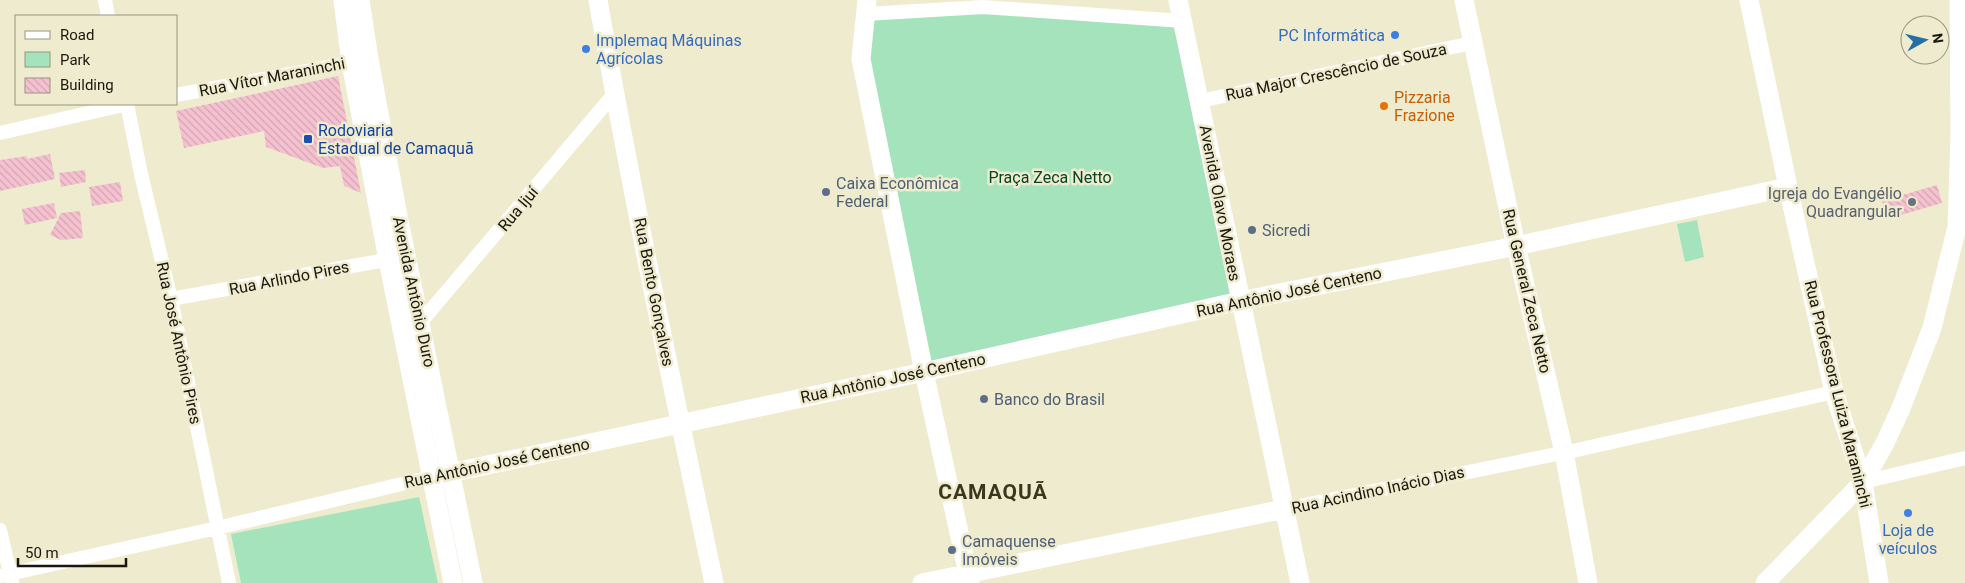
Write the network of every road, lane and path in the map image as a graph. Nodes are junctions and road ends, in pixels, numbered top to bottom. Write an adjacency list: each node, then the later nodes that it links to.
1 (105, 0): 10 (street)
2 (343, 0): 13 (street, Avenida Antônio Duro)
3 (360, 0): 13 (street, Avenida Antônio Duro)
4 (598, 0): 14 (street, Rua Bento Gonçalves)
5 (1178, 0): 11 (street, Avenida Olavo Moraes)
6 (1464, 0): 12 (street, Rua General Zeca Netto)
7 (1749, 0): 20 (street, Rua Professora Luiza Maraninchi)
8 (1958, 1): 21 (street)
9 (866, 7): 11 (street); 28 (street)
10 (108, 15)
11 (1183, 21): 16 (street, Avenida Olavo Moraes)
12 (1472, 43): 16 (street, Rua Major Crescêncio de Souza); 22 (street, Rua General Zeca Netto)
13 (360, 61): 15 (street, Rua Vítor Maraninchi); 23 (street, Avenida Antônio Duro); 24 (street, Avenida Antônio Duro)
14 (614, 94): 27 (street, Rua Ijuí); 30 (street, Rua Bento Gonçalves)
15 (178, 95)
16 (1200, 101): 26 (street, Avenida Olavo Moraes)
17 (124, 105): 19 (street)
18 (128, 105): 25 (street, Rua José Antônio Pires)
19 (0, 133)
20 (1788, 187): 22 (street, Rua Antônio José Centeno); 29 (street, Rua Professora Luiza Maraninchi)
21 (1962, 211): 35 (street)
22 (1516, 246): 26 (street, Rua Antônio José Centeno); 31 (street, Rua General Zeca Netto)
23 (406, 257): 24 (street, Rua Arlindo Pires); 27 (street, Avenida Antônio Duro)
24 (388, 260): 25 (street, Rua Arlindo Pires); 34 (street, Avenida Antônio Duro)
25 (171, 299): 37 (street, Rua José Antônio Pires)
26 (1240, 301): 28 (street, Rua Antônio José Centeno); 36 (street, Avenida Olavo Moraes)
27 (420, 323): 33 (street, Avenida Antônio Duro)
28 (924, 372): 30 (street, Rua Antônio José Centeno); 40 (street)
29 (1834, 392): 31 (street, Rua Acindino Inácio Dias); 35 (street, Rua Professora Luiza Maraninchi)
30 (680, 425): 33 (street, Rua Antônio José Centeno); 44 (street, Rua Bento Gonçalves)
31 (1564, 452): 36 (street, Rua Acindino Inácio Dias); 47 (street, Rua General Zeca Netto)
32 (1965, 458): 35 (street)
33 (450, 473): 34 (street, Rua Antônio José Centeno); 43 (street, Avenida Antônio Duro)
34 (431, 477): 37 (street, Rua Antônio José Centeno); 42 (street, Avenida Antônio Duro)
35 (1862, 482): 48 (street); 49 (street, Rua Professora Luiza Maraninchi)
36 (1284, 509): 40 (street, Rua Acindino Inácio Dias); 46 (street, Avenida Olavo Moraes)
37 (217, 528): 39 (street, Rua Antônio José Centeno); 41 (street, Rua José Antônio Pires)
38 (0, 530): 39 (street)
39 (7, 578)
40 (969, 578): 45 (street, Rua Acindino Inácio Dias)
41 (229, 583)
42 (453, 583)
43 (473, 583)
44 (714, 583)
45 (922, 583)
46 (1300, 583)
47 (1588, 583)
48 (1765, 583)
49 (1879, 583)

